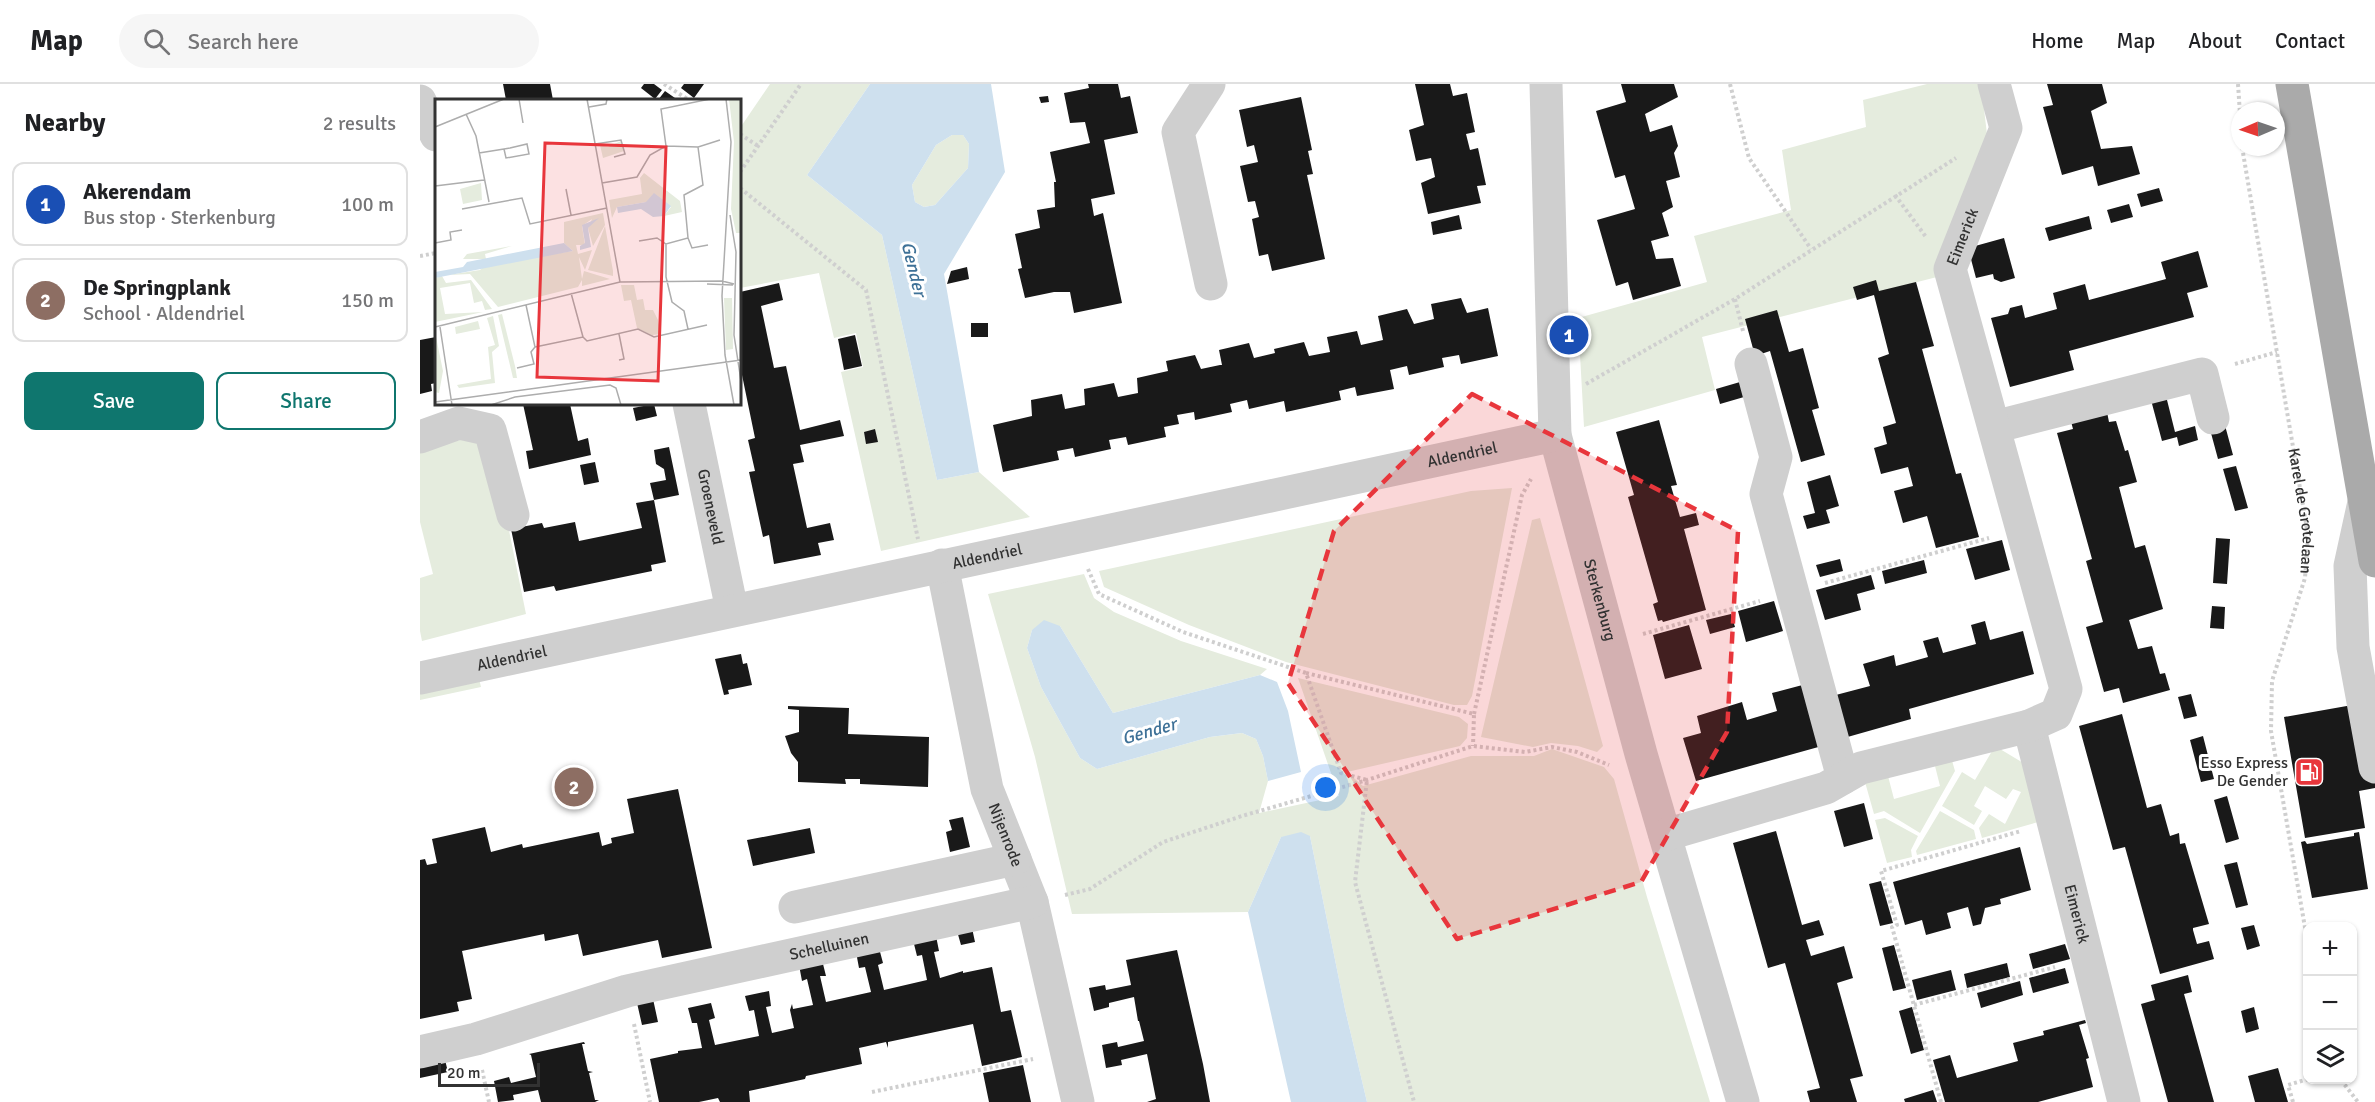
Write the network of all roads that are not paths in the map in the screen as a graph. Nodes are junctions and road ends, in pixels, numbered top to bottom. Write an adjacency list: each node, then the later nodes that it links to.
1 (1209, 84): 7 (street)
2 (1546, 84): 12 (street, Sterkenburg)
3 (1994, 84): 11 (street, Eimerick)
4 (2292, 84): 14 (main road)
5 (420, 101): 6 (street)
6 (435, 133)
7 (1210, 284)
8 (1751, 364): 22 (street)
9 (689, 405): 18 (street, Groeneveld)
10 (2210, 405): 11 (street)
11 (1994, 428): 20 (street, Eimerick)
12 (1555, 435): 17 (street, Aldendriel); 23 (street, Sterkenburg)
13 (420, 437): 15 (street)
14 (2364, 502): 16 (main road); 21 (street)
15 (513, 515)
16 (2375, 561)
17 (934, 567): 18 (street, Aldendriel); 24 (street, Nijenrode)
18 (732, 610): 19 (street, Aldendriel)
19 (420, 678)
20 (2029, 726): 22 (street, Eimerick); 30 (street, Eimerick)
21 (2375, 767)
22 (1843, 778): 23 (street, Eimerick)
23 (1665, 835): 29 (street, Sterkenburg)
24 (1015, 859): 25 (street, Nijenrode); 26 (street)
25 (1032, 902): 27 (street, Schelluinen); 28 (street, Nijenrode)
26 (795, 907)
27 (420, 1052)
28 (1078, 1102)
29 (1743, 1102)
30 (2124, 1102)

